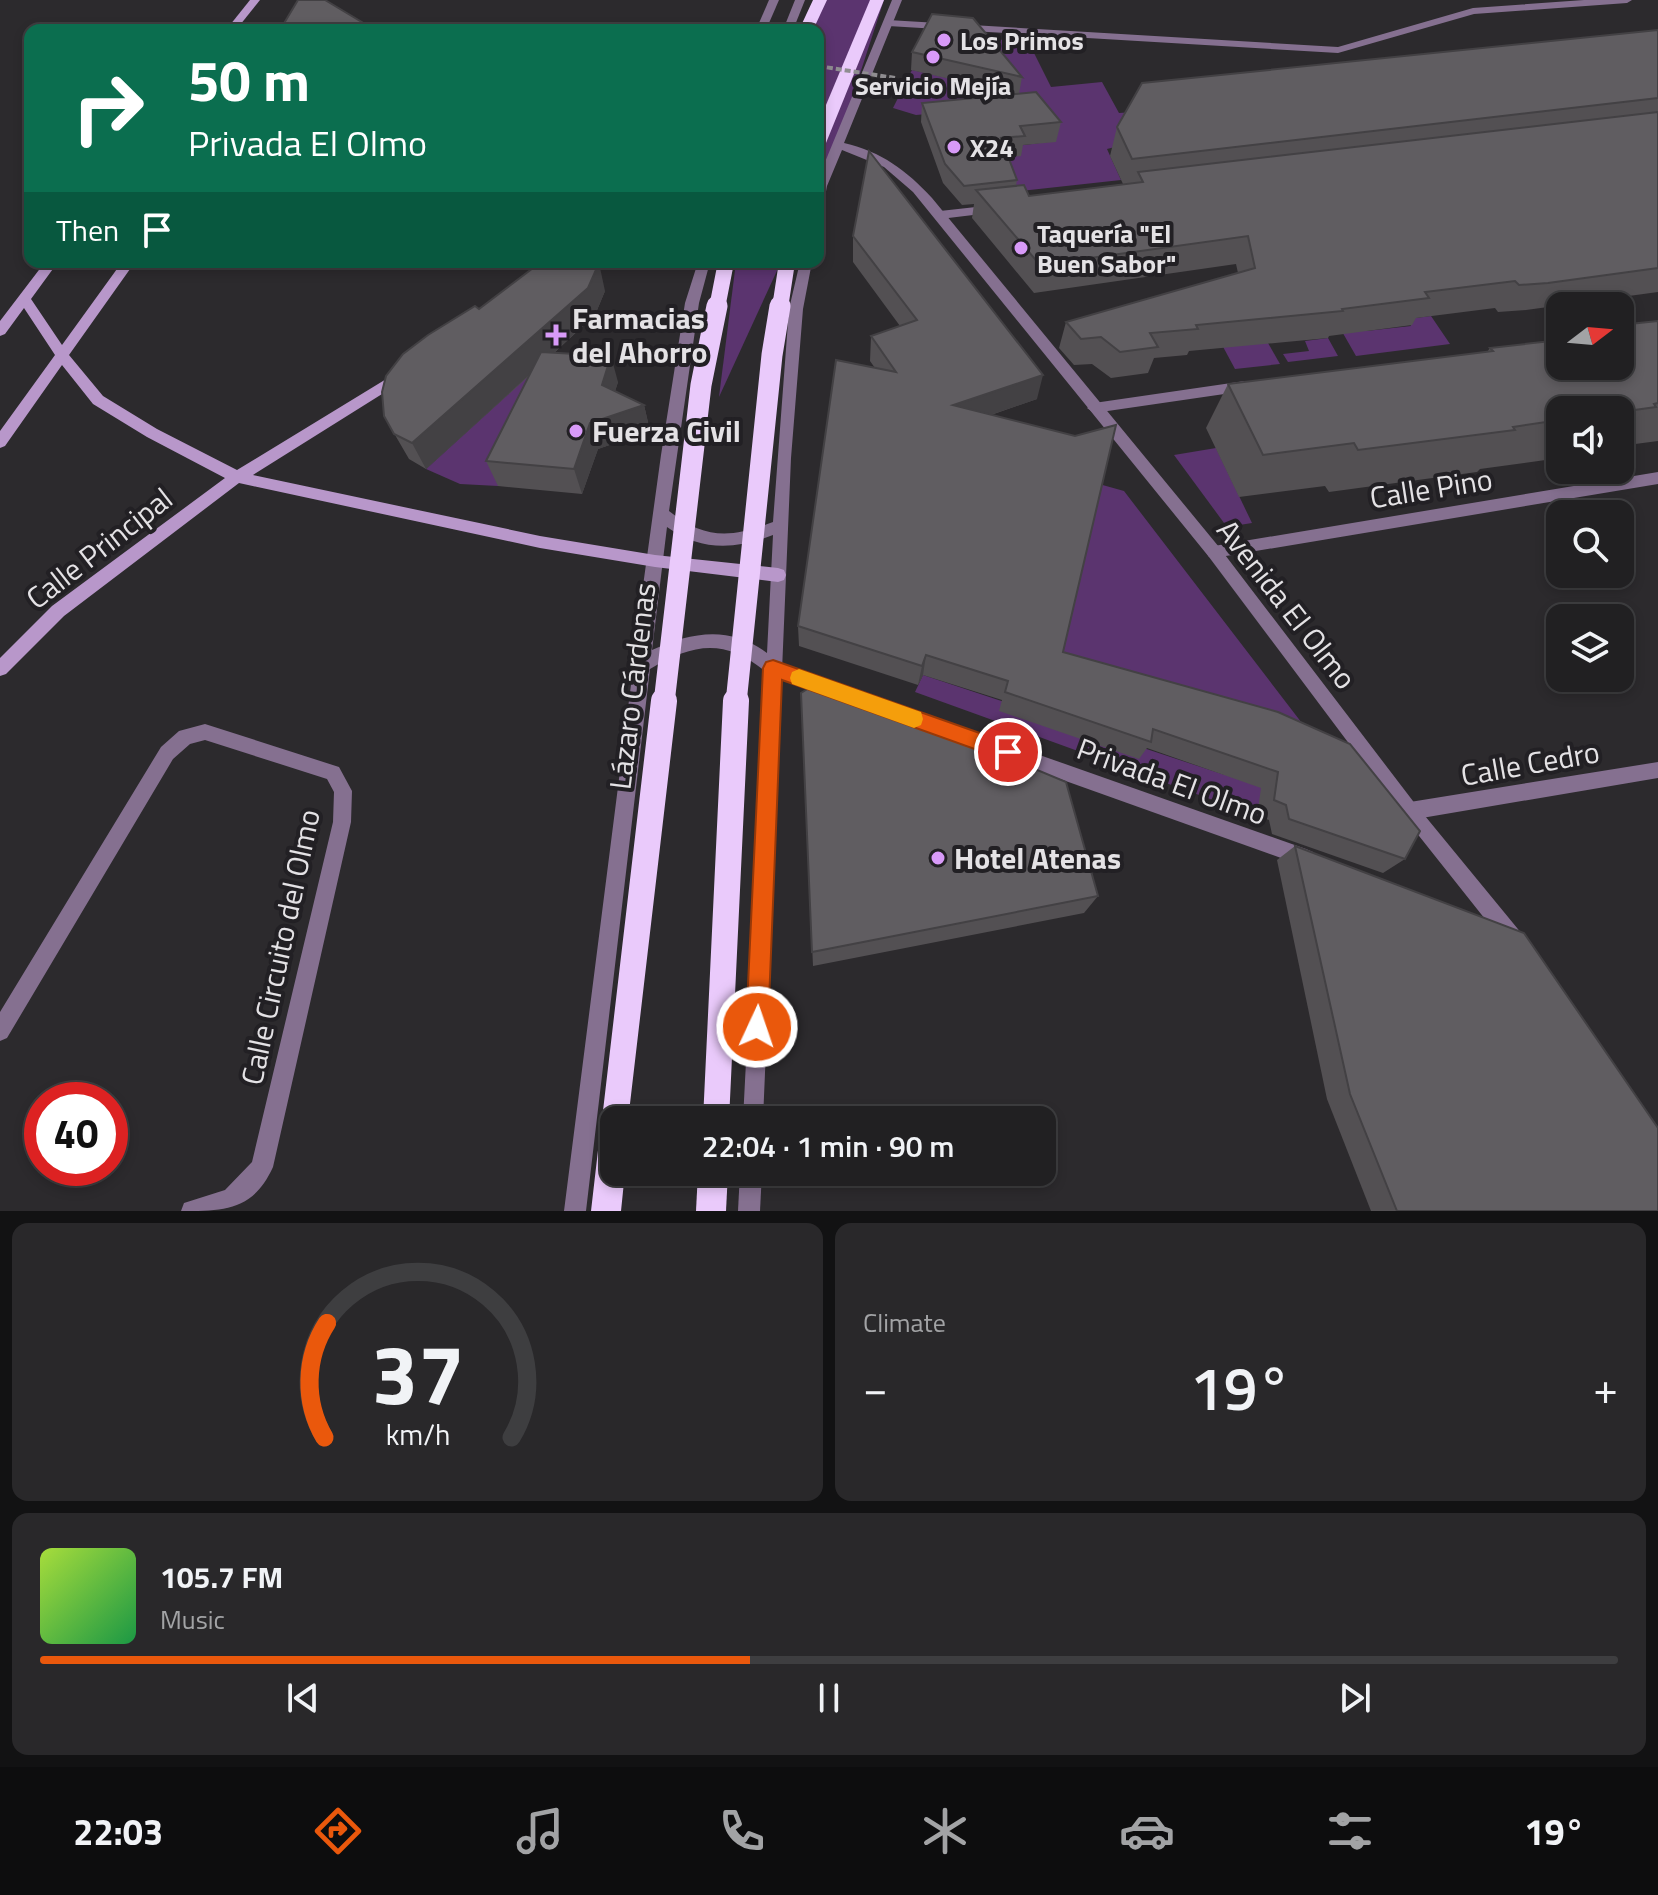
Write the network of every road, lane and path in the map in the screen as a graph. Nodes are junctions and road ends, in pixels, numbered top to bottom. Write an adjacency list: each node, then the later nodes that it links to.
1 (255, 0): 9 (main road)
2 (774, 0): 10 (street)
3 (800, 0): 11 (street)
4 (820, 0): 12 (highway)
5 (877, 0): 15 (highway)
6 (897, 0): 8 (street)
7 (1627, 0): 8 (street)
8 (888, 23): 16 (street)
9 (236, 24)
10 (764, 24)
11 (790, 24)
12 (809, 24)
13 (824, 67): 14 (path, bridge)
14 (895, 78)
15 (824, 127)
16 (838, 145): 17 (street); 19 (street, Avenida El Olmo)
17 (824, 185)
18 (1002, 208): 19 (street)
19 (940, 215): 31 (street, Avenida El Olmo)
20 (47, 268): 26 (main road)
21 (125, 268): 28 (main road)
22 (702, 268): 35 (street)
23 (725, 268): 52 (highway, Lázaro Cárdenas, bridge)
24 (786, 268): 53 (highway, bridge)
25 (805, 268): 36 (street)
26 (24, 298): 27 (main road); 28 (main road)
27 (0, 331)
28 (63, 357): 32 (main road); 33 (main road)
29 (421, 363): 33 (main road, Calle Principal)
30 (1267, 383): 31 (street)
31 (1094, 408): 37 (street, Avenida El Olmo)
32 (0, 442)
33 (237, 477): 38 (main road); 42 (main road, Calle Principal)
34 (1658, 478): 37 (street, Calle Pino)
35 (661, 514): 36 (street); 38 (street)
36 (780, 526): 39 (street)
37 (1214, 552): 46 (street, Avenida El Olmo)
38 (655, 561): 39 (main road); 40 (street)
39 (778, 575): 41 (street)
40 (640, 666): 41 (street); 59 (street)
41 (773, 668): 43 (street); 54 (street)
42 (0, 669)
43 (848, 695)
44 (878, 706): 47 (street, Privada El Olmo)
45 (1658, 770): 46 (street, Calle Cedro)
46 (1410, 811): 49 (street, Avenida El Olmo)
47 (1327, 866)
48 (1477, 920): 49 (street)
49 (1507, 930): 50 (street, Avenida El Olmo)
50 (1526, 956)
51 (0, 1031): 58 (street, Calle Circuito del Olmo)
52 (617, 1106)
53 (717, 1106)
54 (754, 1106)
55 (609, 1186): 60 (highway)
56 (712, 1186): 61 (highway)
57 (750, 1186): 62 (street)
58 (192, 1211)
59 (575, 1211)
60 (606, 1211)
61 (711, 1211)
62 (749, 1211)

